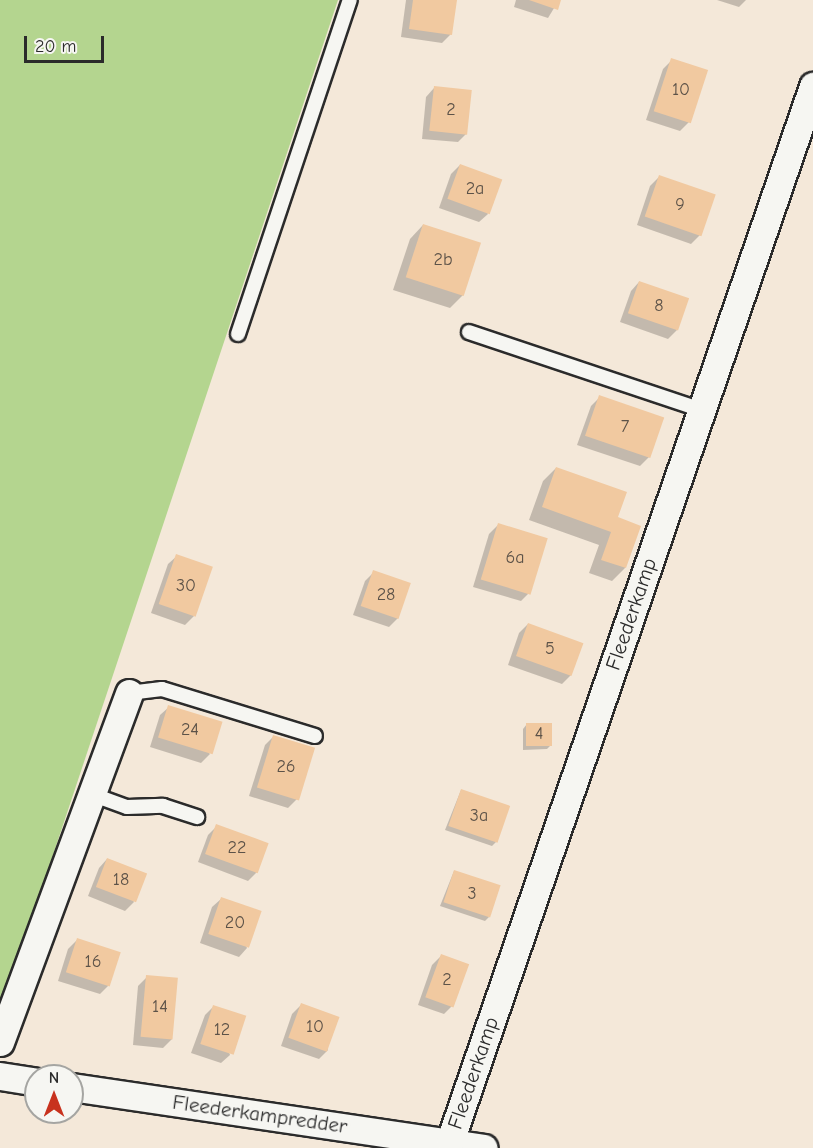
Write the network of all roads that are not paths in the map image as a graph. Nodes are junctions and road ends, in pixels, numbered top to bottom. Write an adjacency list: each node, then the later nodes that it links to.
1 (350, 0): 4 (lane)
2 (813, 86): 5 (street, Fleederkamp)
3 (469, 332): 5 (lane)
4 (238, 334)
5 (702, 410): 14 (street, Fleederkamp)
6 (129, 693): 7 (lane); 8 (street)
7 (315, 736)
8 (91, 795): 9 (lane); 10 (street)
9 (197, 817)
10 (0, 1042)
11 (0, 1077): 12 (street)
12 (24, 1080)
13 (84, 1089): 14 (street, Fleederkampredder)
14 (450, 1141): 15 (street, Fleederkampredder)
15 (483, 1148)

